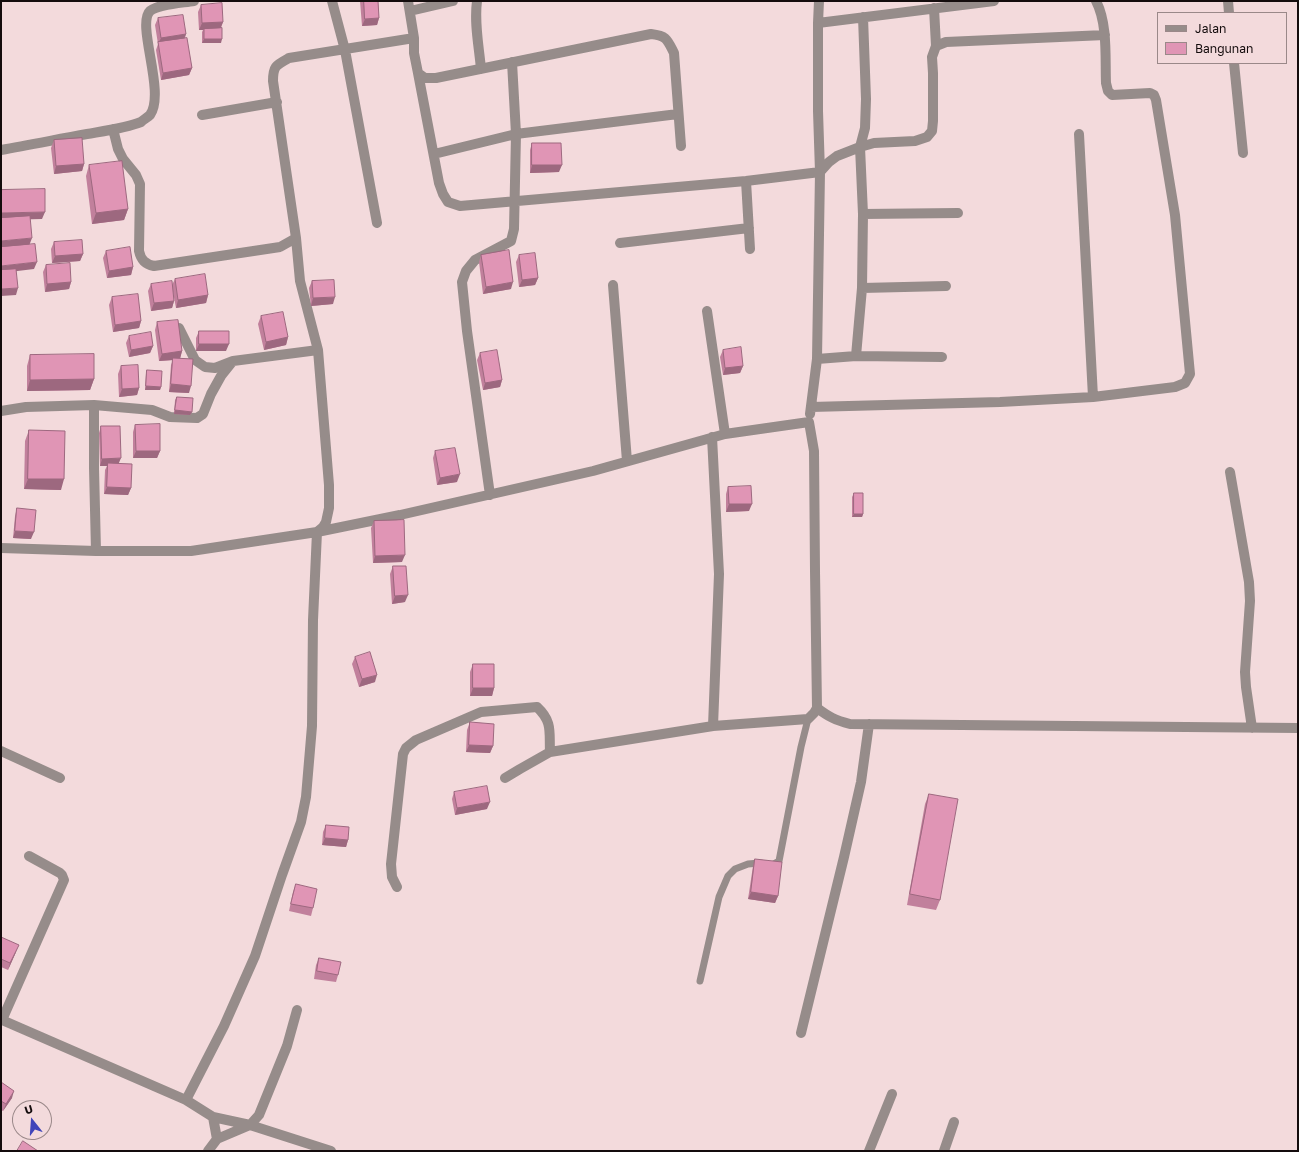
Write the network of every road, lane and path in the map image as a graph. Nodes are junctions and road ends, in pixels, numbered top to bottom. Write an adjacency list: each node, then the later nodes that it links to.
1 (194, 1): 25 (street)
2 (332, 1): 17 (street)
3 (453, 1): 9 (street)
4 (477, 1): 20 (street)
5 (820, 1): 13 (street)
6 (994, 1): 10 (street)
7 (1096, 1): 14 (street)
8 (1228, 1): 11 (street)
9 (409, 6): 15 (street)
10 (934, 8): 12 (street); 16 (street)
11 (1229, 12)
12 (863, 17): 13 (street); 29 (street)
13 (818, 23): 33 (street)
14 (1105, 34): 16 (street); 53 (street)
15 (414, 38): 17 (street); 21 (street)
16 (936, 46): 29 (street)
17 (345, 50): 22 (street); 38 (street)
18 (512, 62): 20 (street); 23 (street); 26 (street)
19 (1234, 64): 31 (street)
20 (481, 69): 21 (street)
21 (418, 73): 32 (street)
22 (277, 102): 24 (street); 40 (street)
23 (678, 114): 26 (street); 28 (street)
24 (202, 115)
25 (113, 129): 30 (street); 40 (street)
26 (516, 134): 32 (street); 35 (street)
27 (1079, 134): 53 (street)
28 (681, 146)
29 (860, 147): 33 (street); 37 (street)
30 (1, 150)
31 (1242, 153)
32 (434, 154): 35 (street)
33 (820, 172): 34 (street); 51 (street)
34 (746, 181): 35 (street); 39 (street)
35 (515, 202): 62 (street)
36 (958, 212): 37 (street)
37 (863, 214): 45 (street)
38 (377, 223)
39 (749, 228): 41 (street); 42 (street)
40 (296, 238): 48 (street)
41 (620, 242)
42 (750, 249)
43 (612, 285): 60 (street)
44 (946, 286): 45 (street)
45 (862, 288): 49 (street)
46 (707, 311): 58 (street)
47 (179, 328): 52 (street)
48 (318, 350): 52 (street); 63 (street)
49 (856, 356): 50 (street); 51 (street)
50 (942, 357)
51 (817, 359): 55 (street)
52 (233, 362): 54 (street)
53 (1093, 397): 55 (street)
54 (94, 405): 56 (street); 65 (street)
55 (811, 407): 57 (street)
56 (1, 411)
57 (809, 422): 58 (street); 66 (street)
58 (725, 434): 59 (street)
59 (712, 437): 60 (street); 69 (street)
60 (627, 461): 62 (street)
61 (1230, 472): 70 (street)
62 (490, 494): 63 (street)
63 (317, 532): 65 (street); 83 (street)
64 (1, 548): 65 (street)
65 (96, 551)
66 (817, 708): 67 (street); 68 (street)
67 (808, 719): 69 (street); 78 (lane)
68 (869, 724): 70 (street); 81 (street)
69 (713, 726): 73 (street)
70 (1252, 728): 71 (street)
71 (1298, 728)
72 (1, 751): 74 (street)
73 (550, 752): 75 (street); 77 (street)
74 (60, 778)
75 (505, 778)
76 (29, 856): 80 (street)
77 (397, 887)
78 (700, 981)
79 (297, 1010): 86 (street)
80 (1, 1020): 83 (street)
81 (801, 1033)
82 (892, 1094): 90 (street)
83 (186, 1100): 84 (street)
84 (213, 1117): 86 (street); 87 (street)
85 (954, 1122): 91 (street)
86 (250, 1124): 87 (street); 89 (street)
87 (217, 1139): 88 (street)
88 (208, 1151)
89 (331, 1151)
90 (870, 1151)
91 (944, 1151)

